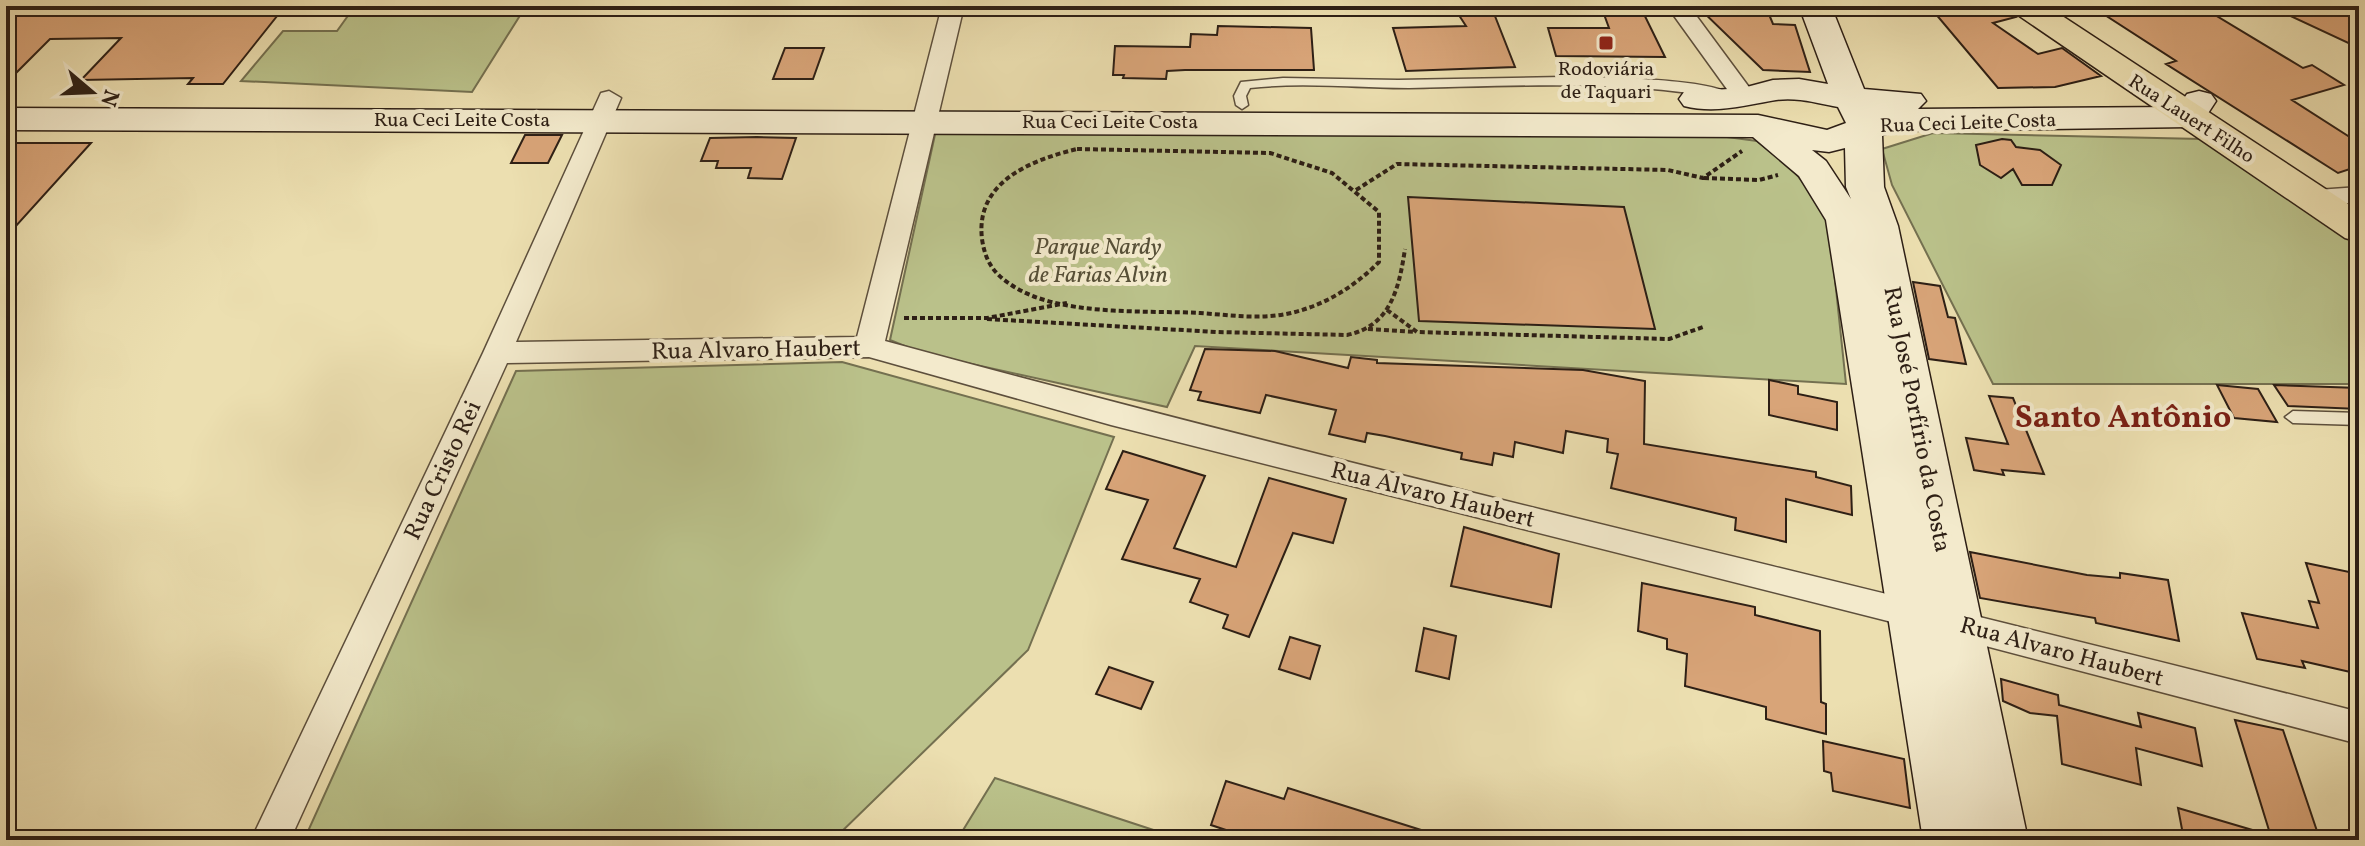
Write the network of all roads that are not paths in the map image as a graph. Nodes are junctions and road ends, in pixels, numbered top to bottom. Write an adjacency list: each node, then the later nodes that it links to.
1 (953, 6): 10 (street)
2 (1678, 6): 13 (street)
3 (1815, 6): 11 (street, Rua José Porfírio da Costa)
4 (2026, 6): 5 (main road, Rua Lauert Filho)
5 (2070, 22): 7 (main road, Rua Lauert Filho)
6 (6, 97): 8 (street, Rua Ceci Leite Costa)
7 (2181, 100): 11 (street, Rua Ceci Leite Costa); 14 (main road, Rua Lauert Filho)
8 (77, 108): 9 (street, Rua Ceci Leite Costa); 12 (street, Rua Ceci Leite Costa)
9 (604, 109): 10 (street, Rua Ceci Leite Costa); 17 (street, Rua Cristo Rei)
10 (928, 110): 13 (street, Rua Ceci Leite Costa); 16 (street)
11 (1858, 113): 13 (street, Rua Ceci Leite Costa); 13 (street, Rua Ceci Leite Costa); 20 (street, Rua José Porfírio da Costa)
12 (6, 119)
13 (1750, 124): 20 (street, Rua José Porfírio da Costa)
14 (2344, 198): 15 (main road, Rua Lauert Filho)
15 (2359, 229)
16 (873, 332): 17 (street, Rua Alvaro Haubert); 20 (street, Rua Alvaro Haubert)
17 (497, 353): 22 (street, Rua Cristo Rei)
18 (2293, 417): 19 (lane)
19 (2359, 419)
20 (1936, 618): 21 (street, Rua Alvaro Haubert); 23 (street, Rua José Porfírio da Costa); 24 (street, Rua José Porfírio da Costa)
21 (2357, 733)
22 (270, 840)
23 (1951, 840)
24 (2000, 840)

